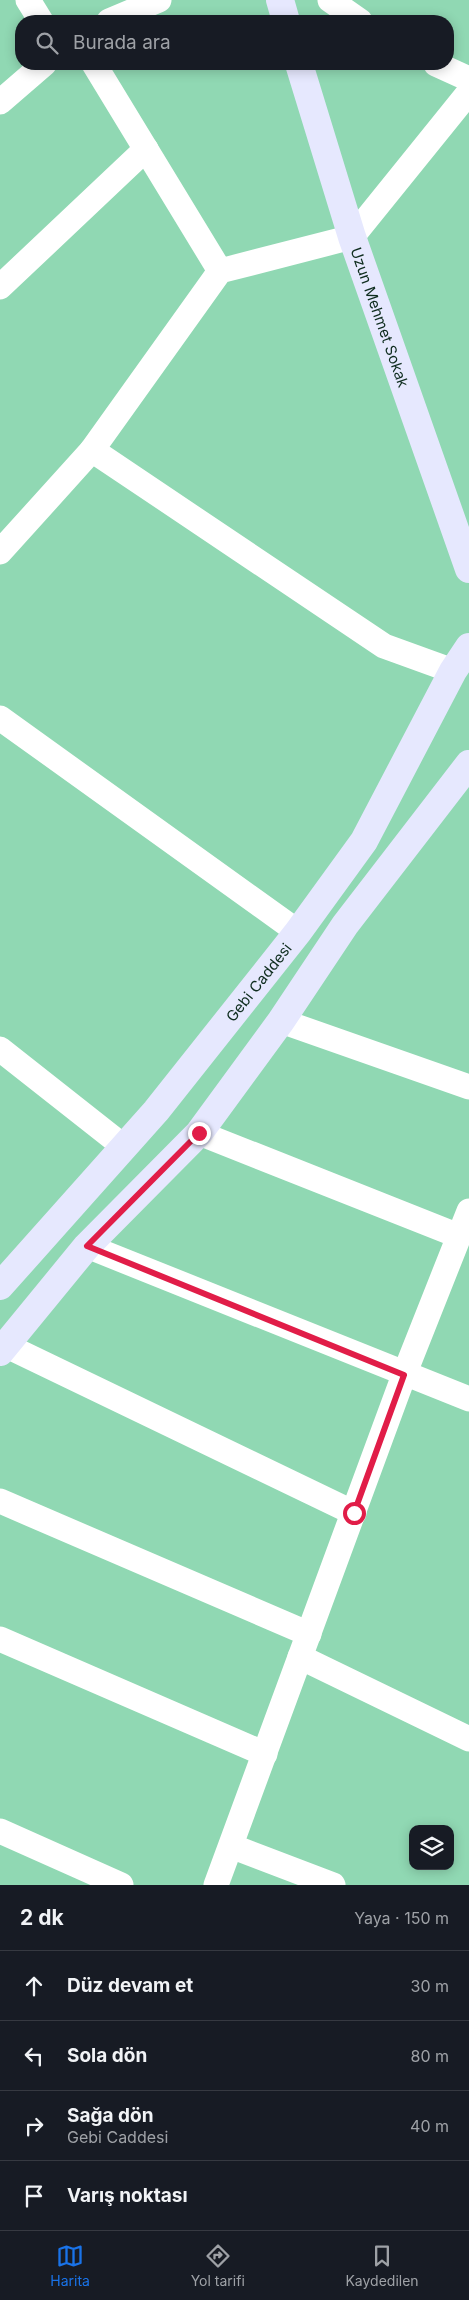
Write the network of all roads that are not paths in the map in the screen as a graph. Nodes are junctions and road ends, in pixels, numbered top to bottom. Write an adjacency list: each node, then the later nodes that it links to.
1 (28, 0): 5 (street)
2 (159, 0): 6 (street)
3 (280, 0): 7 (main road)
4 (330, 0): 8 (street)
5 (37, 15)
6 (123, 15)
7 (284, 15)
8 (351, 15)
9 (37, 70): 15 (street)
10 (98, 70): 16 (street)
11 (301, 70): 17 (main road, Uzun Mehmet Sokak)
12 (449, 70): 13 (street)
13 (469, 79)
14 (469, 92): 17 (street)
15 (0, 102)
16 (146, 149): 18 (street); 19 (street)
17 (352, 237): 18 (street); 22 (main road, Uzun Mehmet Sokak)
18 (220, 271): 20 (street)
19 (0, 287)
20 (92, 450): 21 (street); 24 (street)
21 (0, 552)
22 (469, 569)
23 (469, 647): 24 (main road, Gebi Caddesi)
24 (453, 671): 27 (main road, Gebi Caddesi)
25 (0, 718): 27 (street)
26 (469, 764): 28 (main road)
27 (298, 932): 32 (main road, Gebi Caddesi)
28 (281, 1021): 30 (street); 31 (main road)
29 (0, 1049): 32 (street)
30 (469, 1087)
31 (199, 1133): 34 (street); 35 (main road)
32 (124, 1146): 36 (main road, Gebi Caddesi)
33 (469, 1211): 34 (street)
34 (459, 1236): 38 (street)
35 (87, 1246): 37 (main road); 38 (street)
36 (0, 1286)
37 (3, 1348): 41 (street)
38 (404, 1375): 39 (street); 41 (street)
39 (469, 1399)
40 (0, 1501): 42 (street)
41 (354, 1513): 42 (street)
42 (309, 1634): 44 (street)
43 (0, 1639): 46 (street)
44 (300, 1657): 45 (street); 46 (street)
45 (469, 1739)
46 (265, 1754): 48 (street)
47 (1, 1835): 49 (street)
48 (231, 1846): 50 (street); 51 (street)
49 (121, 1885)
50 (216, 1885)
51 (333, 1885)

